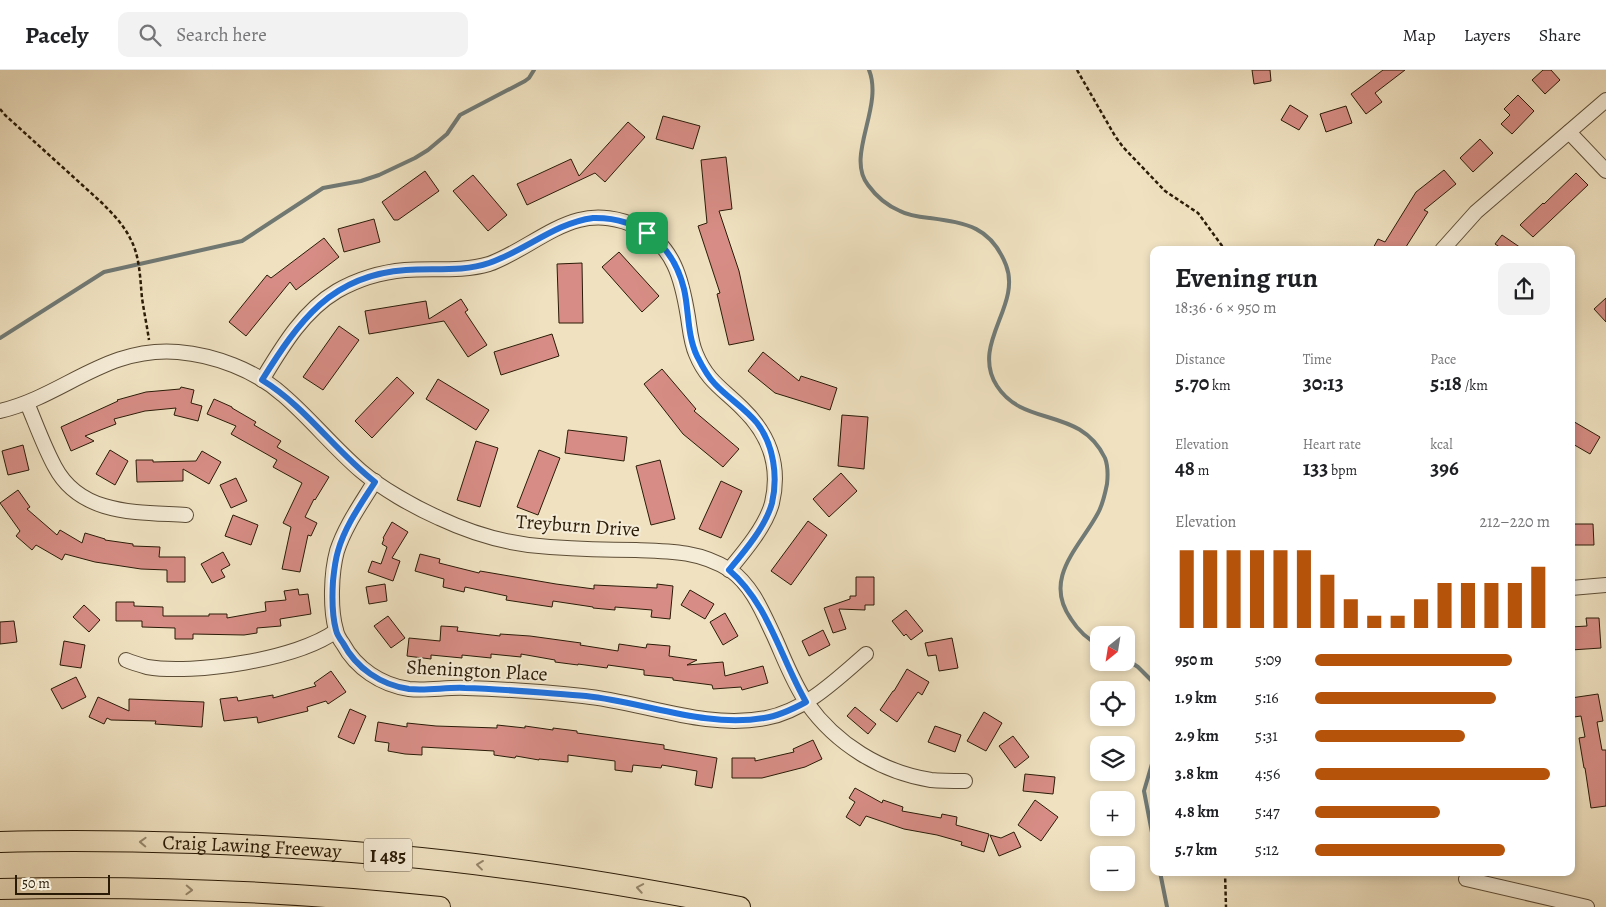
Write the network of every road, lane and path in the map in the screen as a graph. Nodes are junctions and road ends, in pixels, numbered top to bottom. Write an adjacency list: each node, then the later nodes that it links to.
1 (1077, 70): 6 (path)
2 (1606, 100): 4 (street)
3 (0, 109): 8 (path)
4 (1569, 132): 5 (street); 7 (street)
5 (1606, 171)
6 (1222, 246)
7 (1446, 246)
8 (150, 353): 9 (street, Treyburn Drive); 10 (street, Treyburn Drive)
9 (262, 380): 12 (street, Treyburn Drive); 14 (street)
10 (27, 403): 11 (street, Treyburn Drive); 13 (street)
11 (0, 411)
12 (375, 482): 14 (street, Treyburn Drive); 17 (street, Shenington Place)
13 (186, 515)
14 (729, 570): 20 (street, Treyburn Drive)
15 (1606, 585): 16 (street)
16 (1575, 588)
17 (336, 631): 19 (street); 20 (street, Shenington Place)
18 (866, 654): 20 (street, Shenington Place)
19 (126, 660)
20 (806, 702): 21 (street, Treyburn Drive)
21 (965, 781)
22 (0, 838): 23 (highway)
23 (33, 841): 24 (highway, Craig Lawing Freeway / I 485); 29 (highway, Craig Lawing Freeway / I 485, one-way to 23)
24 (0, 842)
25 (1225, 876): 30 (path)
26 (1466, 879): 31 (street)
27 (0, 889): 28 (highway, I 485, one-way to 28)
28 (440, 907)
29 (740, 907)
30 (1226, 907)
31 (1587, 907)

